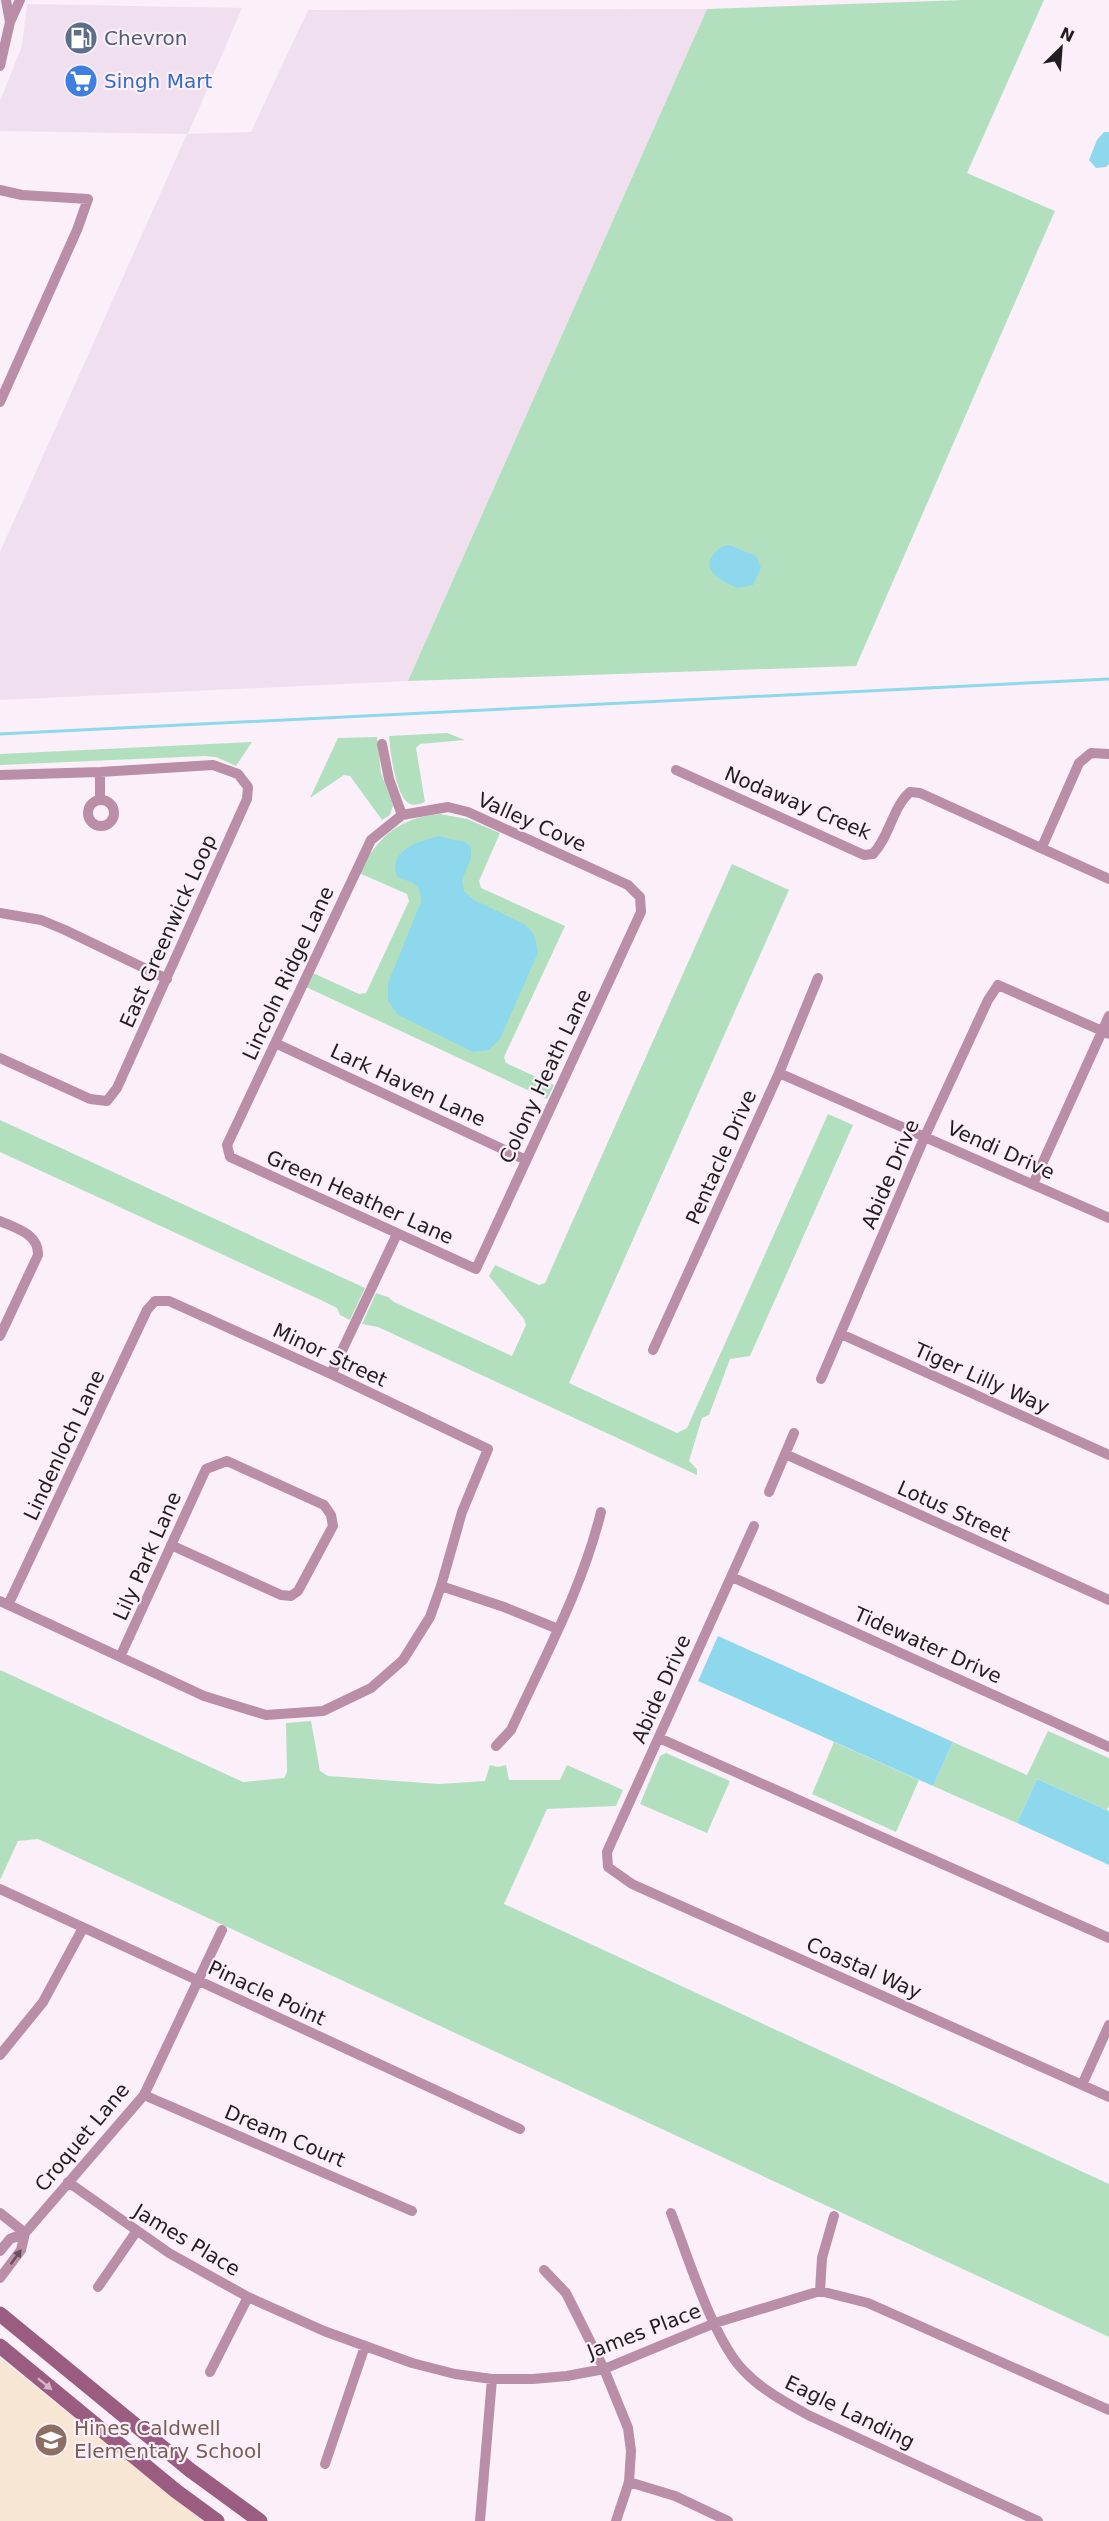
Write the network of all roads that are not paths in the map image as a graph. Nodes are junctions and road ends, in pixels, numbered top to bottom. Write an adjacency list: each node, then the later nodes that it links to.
1 (6, 0): 3 (street)
2 (20, 0): 3 (street)
3 (10, 22): 4 (street)
4 (0, 66)
5 (0, 190): 6 (street)
6 (0, 402)
7 (382, 744): 13 (street)
8 (1109, 754): 14 (street)
9 (676, 770): 14 (street, Nodaway Creek)
10 (100, 772): 11 (street); 12 (street); 19 (street, East Greenwick Loop)
11 (0, 775)
12 (100, 800)
13 (402, 815): 16 (street, Valley Cove); 22 (street, Lincoln Ridge Lane)
14 (1042, 847): 15 (street)
15 (1109, 879)
16 (640, 897): 27 (street, Colony Heath Lane)
17 (0, 913): 19 (street)
18 (818, 978): 24 (street, Pentacle Drive)
19 (167, 979): 23 (street, East Greenwick Loop)
20 (1109, 1016): 21 (street)
21 (1106, 1033): 25 (street, Abide Drive); 28 (street)
22 (275, 1043): 26 (street, Lincoln Ridge Lane); 27 (street, Lark Haven Lane)
23 (0, 1058)
24 (778, 1073): 25 (street, Vendi Drive); 36 (street, Pentacle Drive)
25 (926, 1136): 28 (street, Vendi Drive); 34 (street, Abide Drive)
26 (230, 1157): 31 (street, Green Heather Lane)
27 (526, 1160): 32 (street, Colony Heath Lane)
28 (1033, 1184): 29 (street, Vendi Drive)
29 (1109, 1218)
30 (0, 1221): 35 (street)
31 (397, 1234): 32 (street, Green Heather Lane); 37 (street)
32 (476, 1269)
33 (155, 1301): 37 (street, Minor Street); 49 (street, Lindenloch Lane)
34 (841, 1334): 38 (street, Abide Drive); 41 (street, Tiger Lilly Way)
35 (0, 1336)
36 (653, 1350)
37 (331, 1374): 47 (street, Minor Street)
38 (821, 1379)
39 (794, 1433): 40 (street)
40 (785, 1454): 42 (street); 48 (street, Lotus Street)
41 (1109, 1455)
42 (769, 1492)
43 (601, 1512): 50 (street)
44 (754, 1526): 46 (street, Abide Drive)
45 (171, 1545): 45 (street, Lily Park Lane); 51 (street, Lily Park Lane)
46 (732, 1576): 52 (street, Abide Drive); 54 (street, Tidewater Drive)
47 (441, 1587): 50 (street); 51 (street)
48 (1109, 1600)
49 (4, 1603): 51 (street)
50 (558, 1629): 53 (street)
51 (120, 1657)
52 (659, 1738): 55 (street, Abide Drive); 59 (street)
53 (496, 1746)
54 (1109, 1747)
55 (608, 1868): 63 (street, Coastal Way)
56 (0, 1889): 57 (street, Pinacle Point)
57 (83, 1928): 60 (street, Pinacle Point); 62 (street)
58 (222, 1930): 60 (street, Croquet Lane)
59 (1109, 1938)
60 (198, 1981): 64 (street, Croquet Lane); 66 (street, Pinacle Point)
61 (1109, 2025): 63 (street)
62 (0, 2055)
63 (1082, 2085): 65 (street, Coastal Way)
64 (144, 2095): 67 (street, Croquet Lane); 68 (street, Dream Court)
65 (1109, 2097)
66 (520, 2129)
67 (68, 2182): 72 (street, James Place); 73 (street, Croquet Lane)
68 (412, 2211)
69 (0, 2213): 73 (street)
70 (671, 2213): 81 (street, Eagle Landing)
71 (834, 2216): 78 (street)
72 (136, 2232): 77 (street); 79 (street, James Place)
73 (25, 2233): 74 (street, Croquet Lane); 76 (street, Croquet Lane, one-way to 73)
74 (0, 2251)
75 (544, 2270): 84 (street)
76 (0, 2278)
77 (98, 2287)
78 (820, 2291): 81 (street, James Place); 88 (street, James Place)
79 (248, 2297): 83 (street, James Place); 85 (street)
80 (0, 2314): 87 (main road)
81 (715, 2323): 84 (street, James Place); 98 (street, Eagle Landing)
82 (0, 2346): 89 (main road, one-way to 89)
83 (365, 2346): 86 (street, James Place); 90 (street)
84 (604, 2369): 86 (street, James Place); 91 (street)
85 (210, 2372)
86 (492, 2379): 95 (street)
87 (112, 2407): 89 (main road); 92 (main road)
88 (1109, 2410)
89 (96, 2426): 93 (main road)
90 (325, 2464)
91 (629, 2482): 96 (street); 97 (street)
92 (239, 2516): 94 (main road)
93 (217, 2521)
94 (260, 2521)
95 (480, 2521)
96 (616, 2521)
97 (728, 2521)
98 (1038, 2521)

